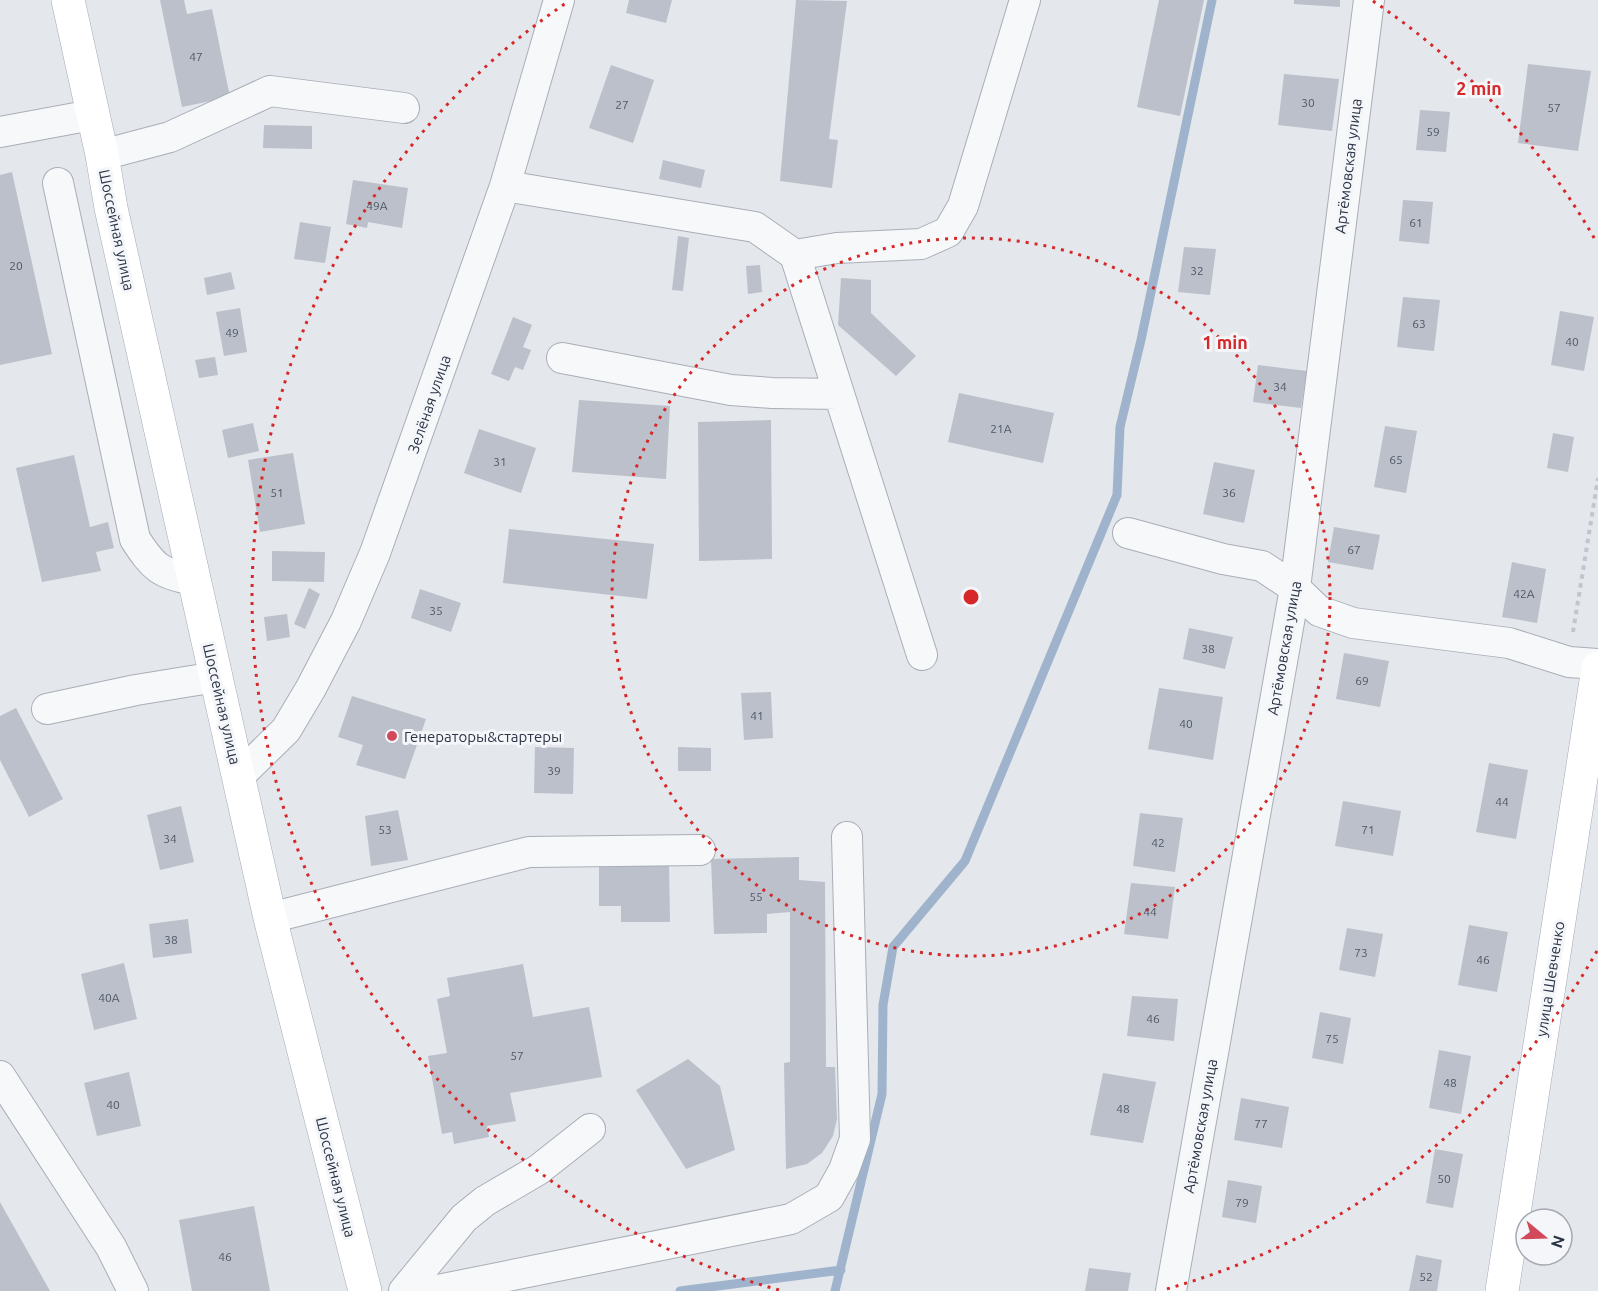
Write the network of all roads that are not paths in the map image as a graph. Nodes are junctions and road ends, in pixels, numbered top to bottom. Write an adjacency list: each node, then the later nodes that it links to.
1 (68, 0): 6 (main road, Шоссейная улица)
2 (559, 0): 10 (street, Зелёная улица)
3 (1025, 0): 11 (street)
4 (1369, 0): 16 (street, Артёмовская улица)
5 (404, 108): 8 (street)
6 (92, 115): 7 (street); 8 (main road, Шоссейная улица)
7 (0, 132)
8 (102, 155): 15 (main road, Шоссейная улица)
9 (58, 183): 15 (street)
10 (504, 186): 11 (street); 21 (street, Зелёная улица)
11 (795, 255): 13 (street)
12 (562, 358): 13 (street)
13 (840, 394): 17 (street)
14 (1128, 532): 16 (street)
15 (194, 580): 19 (main road, Шоссейная улица)
16 (1295, 588): 18 (street); 32 (street, Артёмовская улица)
17 (922, 655)
18 (1598, 666): 33 (main road, улица Шевченко)
19 (216, 677): 20 (street); 21 (main road, Шоссейная улица)
20 (47, 709)
21 (238, 777): 24 (main road, Шоссейная улица)
22 (847, 837): 27 (street)
23 (700, 850): 24 (street)
24 (270, 918): 29 (main road, Шоссейная улица)
25 (0, 1077): 28 (street)
26 (590, 1129): 30 (street)
27 (494, 1285): 31 (street)
28 (133, 1291)
29 (365, 1291)
30 (404, 1291)
31 (433, 1291)
32 (1171, 1291)
33 (1502, 1291)

